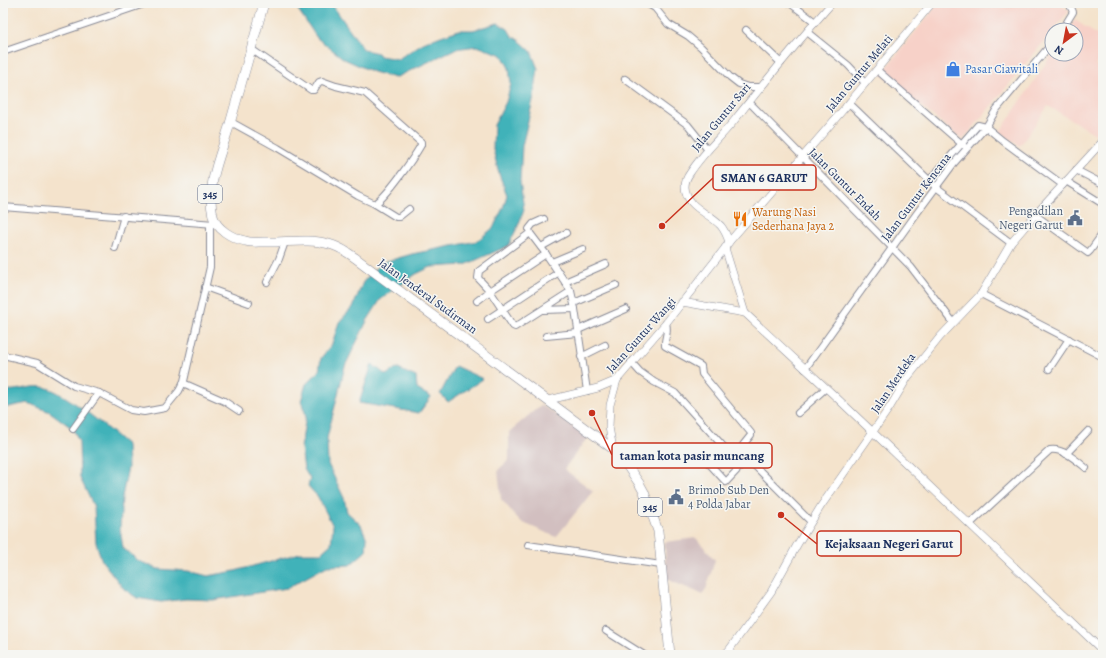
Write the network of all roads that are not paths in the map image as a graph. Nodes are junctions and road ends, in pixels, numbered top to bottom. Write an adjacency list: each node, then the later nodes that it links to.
1 (147, 3): 13 (street)
2 (264, 3): 12 (main road, 345)
3 (647, 3): 19 (street)
4 (790, 3): 8 (street)
5 (832, 3): 8 (street, Jalan Guntur Sari)
6 (932, 3): 16 (street, Jalan Guntur Melati)
7 (1069, 3): 9 (street)
8 (815, 22): 11 (street, Jalan Guntur Sari)
9 (1067, 22)
10 (746, 30): 15 (street)
11 (807, 32): 15 (street, Jalan Guntur Sari); 18 (street)
12 (251, 49): 22 (main road, 345); 34 (street)
13 (3, 52)
14 (1044, 53): 23 (street, Jalan Guntur Kencana)
15 (781, 64): 19 (street, Jalan Guntur Sari)
16 (877, 70): 18 (street, Jalan Guntur Melati); 25 (street)
17 (625, 79): 27 (street)
18 (865, 83): 21 (street, Jalan Guntur Melati)
19 (762, 87): 20 (street, Jalan Guntur Sari)
20 (749, 102): 27 (street, Jalan Guntur Sari); 28 (street, Jalan Guntur Endah)
21 (849, 103): 28 (street, Jalan Guntur Melati); 30 (street)
22 (231, 122): 34 (street); 41 (main road, 345)
23 (986, 127): 25 (street); 26 (street, Jalan Guntur Kencana); 31 (street)
24 (1103, 141): 29 (street, Jalan Merdeka)
25 (961, 143): 26 (street); 30 (street)
26 (967, 149): 33 (street, Jalan Guntur Kencana)
27 (708, 150): 47 (street, Jalan Guntur Sari)
28 (803, 157): 47 (street, Jalan Guntur Melati); 50 (street, Jalan Guntur Endah)
29 (1076, 170): 31 (street, Jalan Merdeka); 32 (street)
30 (929, 181): 33 (street)
31 (1064, 183): 35 (street); 38 (street, Jalan Merdeka)
32 (1103, 184)
33 (936, 187): 46 (street); 50 (street, Jalan Guntur Kencana)
34 (375, 204): 37 (street)
35 (1103, 204)
36 (3, 207): 39 (street)
37 (409, 208)
38 (1035, 215): 44 (street); 46 (street, Jalan Merdeka)
39 (124, 216): 41 (street); 49 (street)
40 (544, 219): 42 (street)
41 (213, 224): 45 (main road, Jalan Jenderal Sudirman / 345); 59 (street)
42 (530, 233): 48 (street); 60 (street)
43 (566, 233): 48 (street)
44 (1103, 233)
45 (285, 242): 56 (street); 89 (main road, Jalan Jenderal Sudirman / 345)
46 (1011, 243): 62 (street, Jalan Merdeka)
47 (727, 245): 64 (street, Jalan Guntur Melati); 70 (street, Jalan Guntur Sari)
48 (541, 246): 52 (street)
49 (115, 248)
50 (892, 248): 72 (street, Jalan Guntur Endah); 83 (street, Jalan Guntur Kencana)
51 (583, 249): 53 (street)
52 (546, 254): 53 (street); 60 (street)
53 (552, 262): 55 (street)
54 (606, 264): 57 (street)
55 (559, 272): 57 (street); 67 (street)
56 (267, 282)
57 (565, 282): 61 (street)
58 (616, 285): 66 (street)
59 (205, 287): 65 (street); 85 (street)
60 (490, 291): 63 (street); 67 (street)
61 (571, 291): 66 (street); 69 (street)
62 (981, 294): 72 (street, Jalan Merdeka); 76 (street)
63 (477, 301)
64 (682, 302): 70 (street, Jalan Guntur Wangi); 73 (street, Jalan Guntur Wangi)
65 (249, 303)
66 (574, 306): 69 (street); 74 (street)
67 (502, 309): 69 (street); 71 (street)
68 (626, 309): 74 (street)
69 (543, 310)
70 (745, 313): 83 (street)
71 (488, 319)
72 (953, 322): 94 (street, Jalan Merdeka)
73 (666, 323): 81 (street, Jalan Guntur Wangi); 98 (street)
74 (578, 332): 75 (street); 79 (street)
75 (546, 336)
76 (1069, 339): 80 (street); 82 (street)
77 (606, 345): 79 (street)
78 (3, 355): 88 (street)
79 (581, 357): 87 (street)
80 (1103, 357)
81 (631, 362): 84 (street, Jalan Guntur Wangi); 99 (street)
82 (1049, 369)
83 (805, 370): 86 (street)
84 (617, 380): 87 (street, Jalan Guntur Wangi); 95 (street)
85 (183, 383): 88 (street); 90 (street)
86 (826, 388): 91 (street); 94 (street)
87 (587, 391): 89 (street, Jalan Guntur Wangi)
88 (99, 393): 92 (street)
89 (549, 400): 95 (main road, Jalan Jenderal Sudirman / 345)
90 (239, 411)
91 (798, 413)
92 (73, 429)
93 (1088, 430): 96 (street)
94 (872, 432): 101 (street, Jalan Merdeka); 102 (street)
95 (613, 449): 104 (main road, Jalan Jenderal Sudirman / 345)
96 (1066, 454): 100 (street); 102 (street)
97 (705, 458): 99 (street)
98 (749, 459): 99 (street); 101 (street)
99 (741, 466)
100 (1086, 468)
101 (811, 522): 109 (street, Jalan Merdeka)
102 (970, 524): 106 (street)
103 (528, 545): 104 (street)
104 (661, 565): 108 (main road, Jalan Jenderal Sudirman / 345)
105 (606, 632): 107 (street)
106 (1103, 651)
107 (644, 655)
108 (670, 655)
109 (724, 655)

